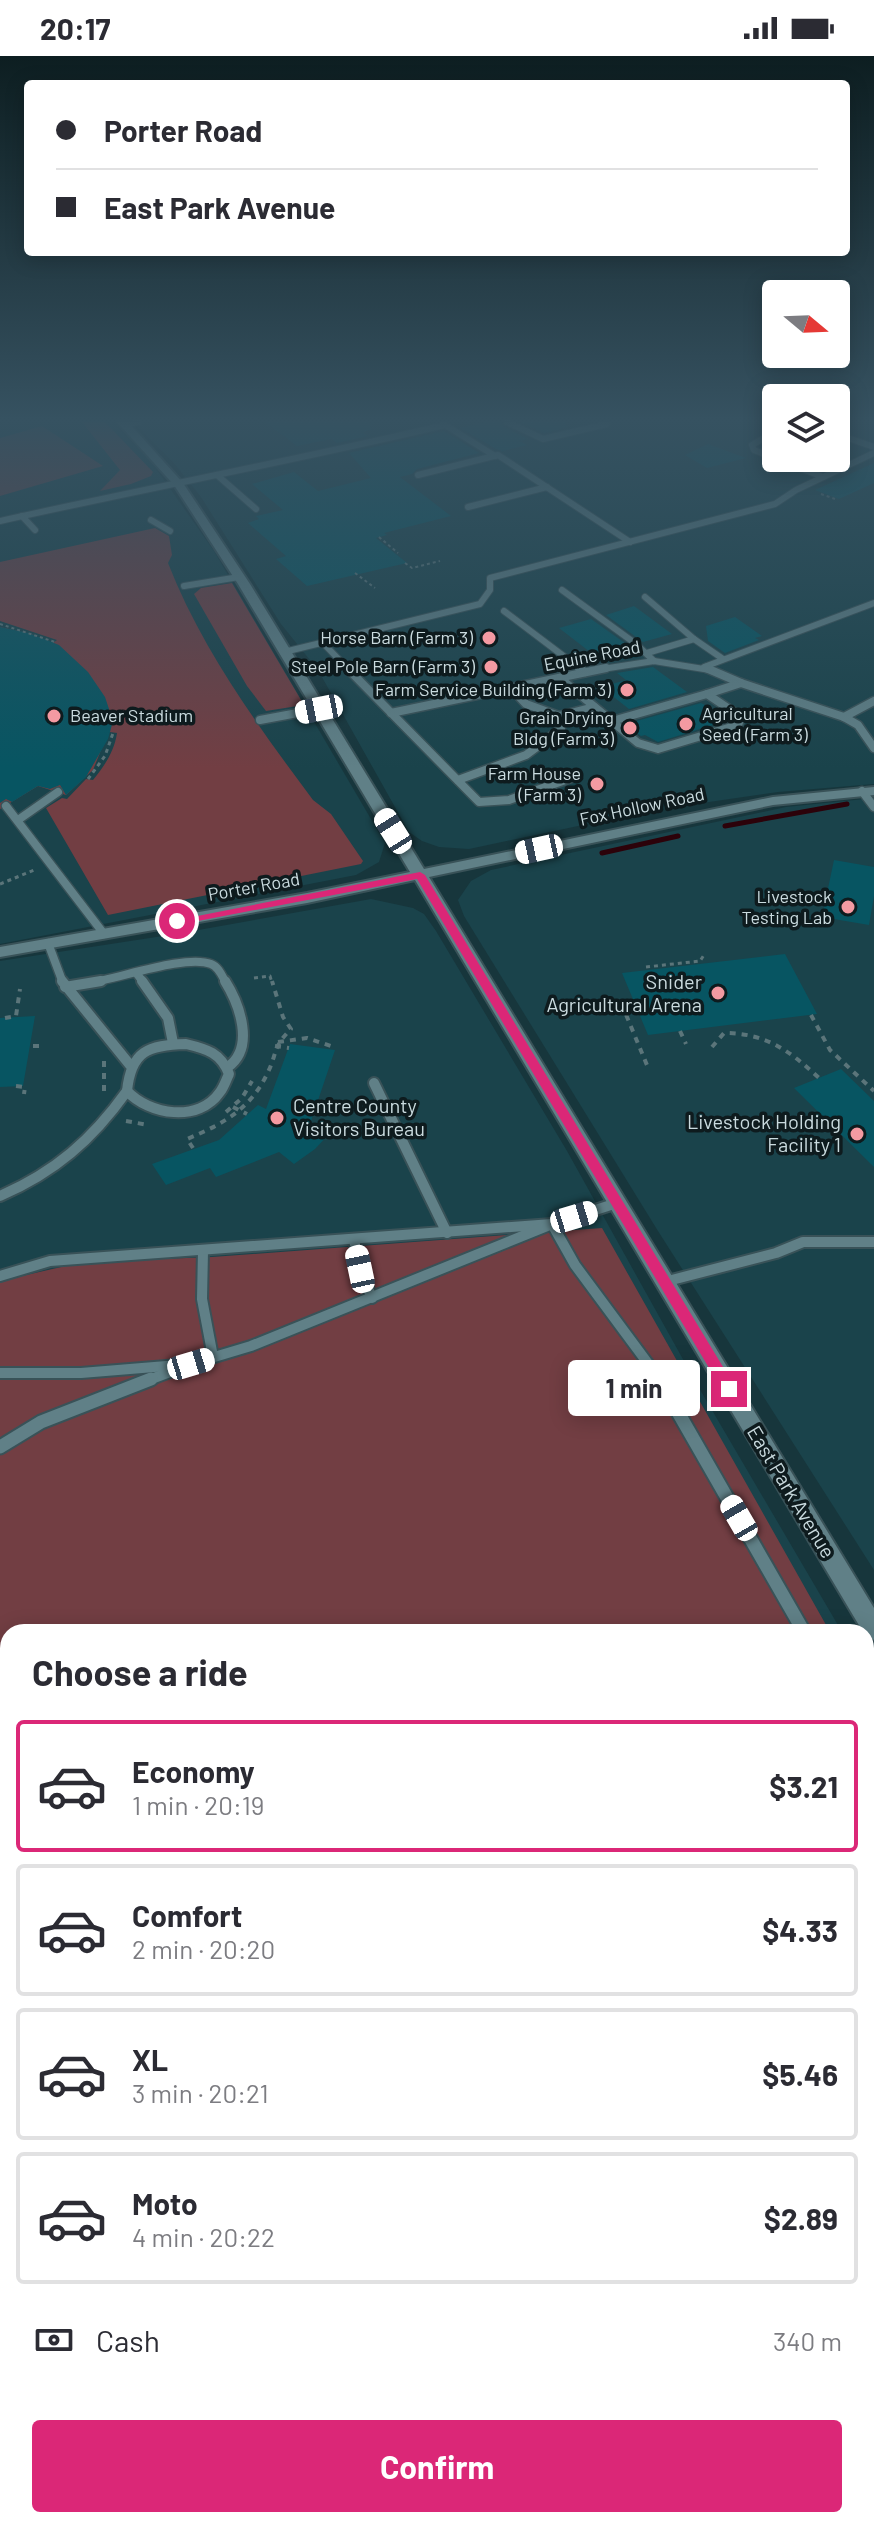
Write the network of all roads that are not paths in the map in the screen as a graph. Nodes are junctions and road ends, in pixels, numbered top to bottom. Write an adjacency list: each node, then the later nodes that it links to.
1 (213, 537): 5 (main road, East Park Avenue)
2 (623, 537): 4 (lane)
3 (648, 537): 4 (lane)
4 (630, 542): 12 (lane)
5 (239, 577): 6 (lane); 13 (main road, East Park Avenue)
6 (184, 586)
7 (562, 590): 14 (lane)
8 (645, 597): 11 (lane)
9 (874, 603): 15 (lane)
10 (504, 611): 18 (lane)
11 (694, 639): 14 (lane); 15 (lane)
12 (325, 645): 13 (lane); 26 (lane)
13 (284, 652): 25 (main road, East Park Avenue)
14 (647, 653): 16 (lane)
15 (723, 659): 17 (lane)
16 (654, 661): 17 (lane, Equine Road); 18 (lane, Equine Road)
17 (704, 667): 20 (lane, Equine Road)
18 (585, 672): 19 (lane, Equine Road)
19 (560, 678): 21 (lane, Equine Road); 24 (lane)
20 (741, 683): 22 (lane); 28 (lane, Equine Road)
21 (511, 688): 26 (lane, Equine Road); 27 (lane)
22 (707, 694): 30 (lane); 30 (lane)
23 (874, 701): 28 (lane)
24 (594, 707): 27 (lane); 30 (lane)
25 (319, 709): 29 (lane); 39 (main road, East Park Avenue)
26 (391, 713): 33 (lane)
27 (559, 716): 33 (lane)
28 (844, 717): 31 (lane, Equine Road)
29 (260, 720)
30 (612, 721)
31 (874, 748)
32 (571, 778): 33 (lane)
33 (458, 780)
34 (868, 791): 37 (lane); 39 (main road, Fox Hollow Road)
35 (58, 792): 38 (lane)
36 (6, 806): 38 (lane)
37 (874, 807)
38 (18, 820): 40 (lane)
39 (420, 875): 40 (main road, Porter Road); 51 (main road, East Park Avenue)
40 (104, 934): 41 (main road, Porter Road)
41 (48, 943): 42 (main road, Porter Road); 44 (lane)
42 (0, 952)
43 (137, 974): 44 (lane); 45 (lane); 47 (lane)
44 (65, 987): 46 (lane)
45 (173, 1043): 46 (lane); 47 (lane)
46 (130, 1065): 49 (lane)
47 (228, 1067): 49 (lane)
48 (374, 1083): 53 (lane)
49 (127, 1091): 50 (lane)
50 (0, 1196)
51 (617, 1203): 52 (lane); 58 (main road, East Park Avenue)
52 (552, 1224): 53 (lane); 59 (lane); 64 (lane)
53 (447, 1233): 54 (lane)
54 (354, 1240): 56 (lane); 59 (lane)
55 (874, 1242): 58 (lane)
56 (203, 1251): 57 (lane); 60 (lane)
57 (0, 1276)
58 (664, 1282): 65 (main road, East Park Avenue)
59 (372, 1298): 60 (lane)
60 (213, 1357): 61 (lane)
61 (191, 1364): 62 (lane); 63 (lane)
62 (0, 1373)
63 (0, 1447)
64 (799, 1624)
65 (871, 1624)

